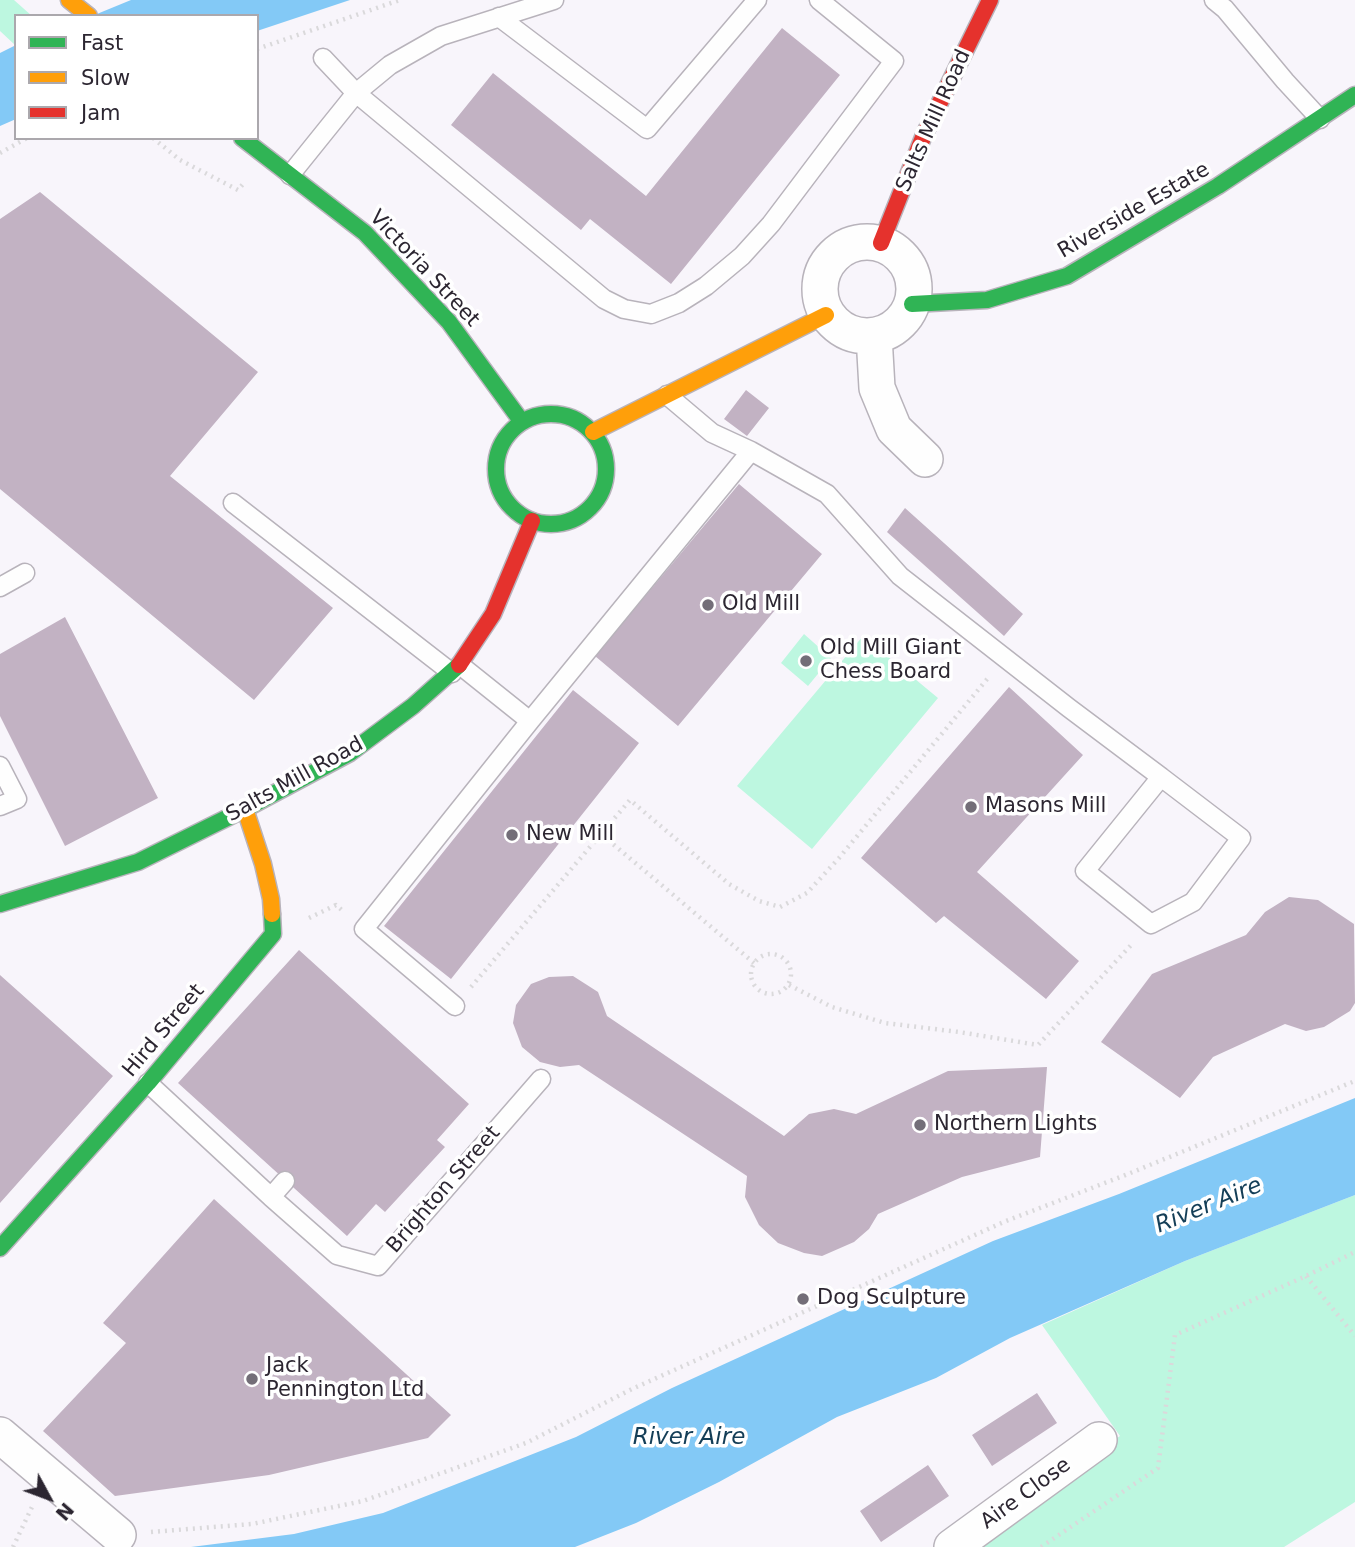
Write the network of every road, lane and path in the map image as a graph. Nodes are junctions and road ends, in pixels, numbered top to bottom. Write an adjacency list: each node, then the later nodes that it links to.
1 (69, 0): 8 (street)
2 (400, 0): 10 (path)
3 (554, 0): 9 (lane)
4 (757, 0): 9 (lane)
5 (818, 0): 12 (lane)
6 (990, 0): 21 (street, Salts Mill Road)
7 (1214, 0): 14 (lane)
8 (86, 14)
9 (499, 17): 12 (lane)
10 (259, 47)
11 (323, 58): 12 (lane)
12 (356, 93): 20 (lane)
13 (1355, 95): 14 (street, Riverside Estate)
14 (1320, 119): 22 (street, Riverside Estate)
15 (23, 140): 18 (path)
16 (155, 140): 19 (path)
17 (245, 140): 19 (street, Victoria Street)
18 (0, 153)
19 (270, 160): 20 (street, Victoria Street)
20 (290, 175): 26 (street, Victoria Street)
21 (881, 243): 22 (street); 23 (street)
22 (912, 304): 24 (street)
23 (827, 315): 24 (street); 25 (street)
24 (874, 336): 29 (street)
25 (667, 395): 27 (street); 28 (lane)
26 (522, 422): 27 (street); 31 (street)
27 (593, 432): 31 (street)
28 (751, 451): 36 (lane); 38 (lane)
29 (925, 459)
30 (233, 503): 35 (lane)
31 (532, 521): 35 (street, Salts Mill Road)
32 (24, 573): 33 (lane)
33 (0, 587)
34 (988, 667): 41 (path)
35 (456, 669): 36 (lane); 40 (street, Salts Mill Road)
36 (530, 721): 44 (lane)
37 (0, 766): 39 (lane)
38 (1161, 777): 43 (lane); 43 (lane)
39 (0, 806)
40 (245, 809): 42 (street, Salts Mill Road); 45 (street)
41 (601, 834): 46 (path); 48 (path)
42 (0, 904)
43 (1151, 924): 47 (path)
44 (364, 929): 45 (path); 48 (lane)
45 (273, 934): 51 (street, Hird Street)
46 (754, 962): 47 (path); 47 (path)
47 (789, 985)
48 (455, 1006)
49 (541, 1079): 53 (lane, Brighton Street)
50 (1355, 1081): 60 (path)
51 (148, 1083): 53 (lane, Brighton Street); 54 (street, Hird Street)
52 (285, 1181): 53 (lane)
53 (271, 1197)
54 (0, 1248)
55 (1355, 1252): 56 (path)
56 (1306, 1276): 57 (path); 62 (path)
57 (1355, 1336)
58 (0, 1435): 60 (street)
59 (1100, 1440): 61 (street, Aire Close)
60 (118, 1535)
61 (952, 1547)
62 (1041, 1547)

